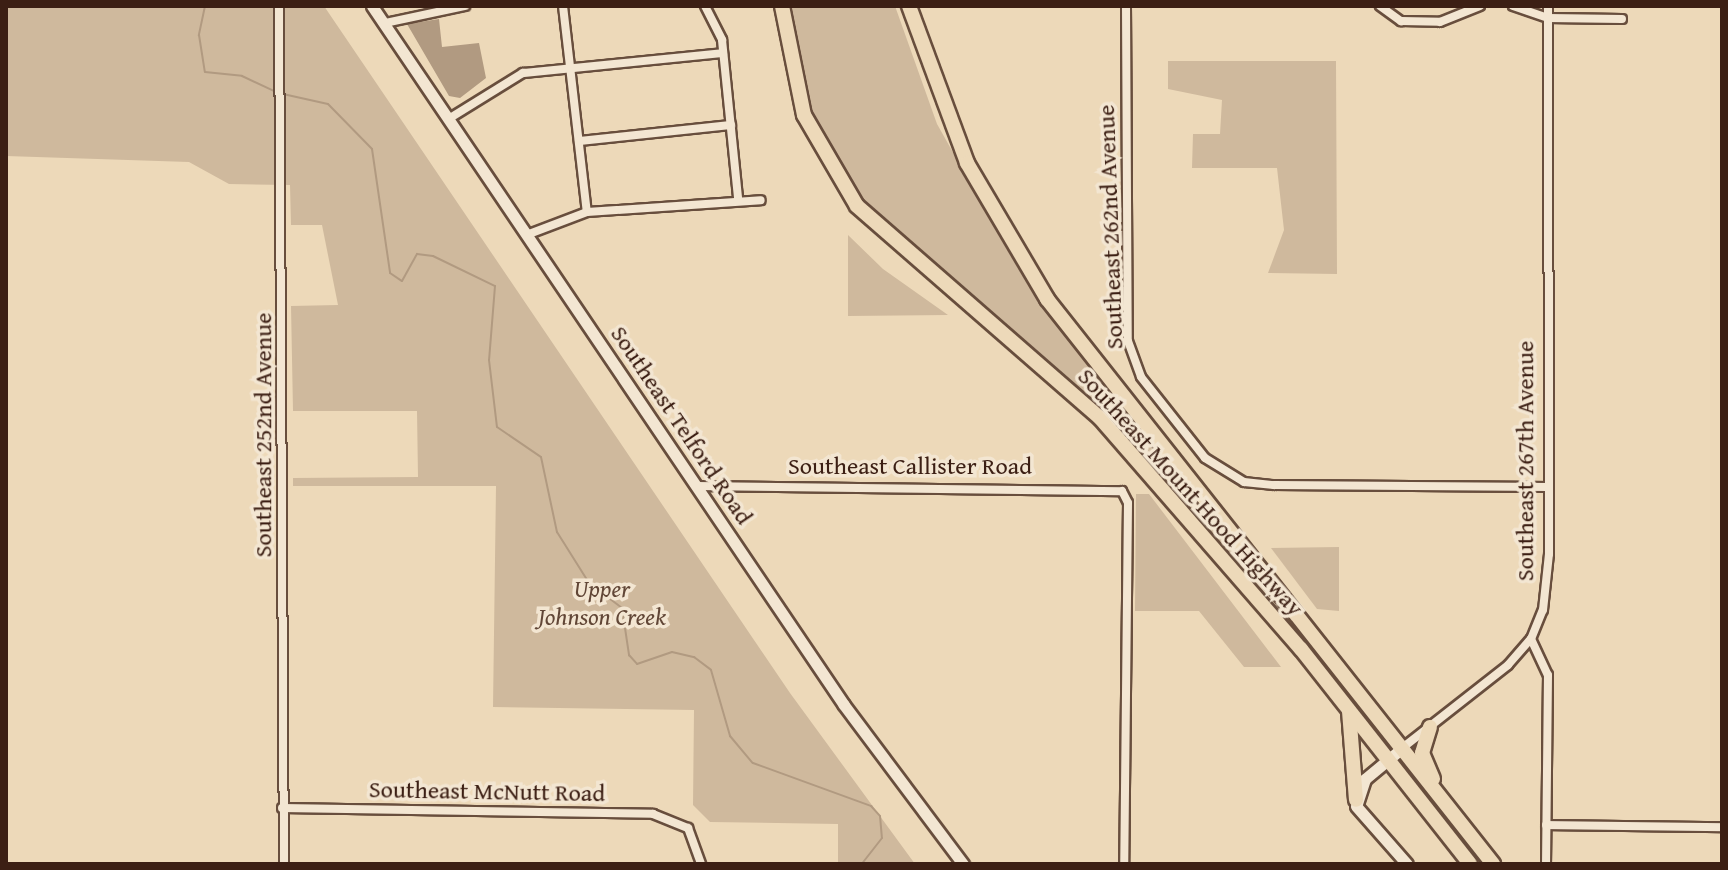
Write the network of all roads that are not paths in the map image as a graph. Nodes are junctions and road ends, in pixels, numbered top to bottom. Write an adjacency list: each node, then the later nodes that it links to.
1 (279, 6): 36 (street, Southeast 252nd Avenue)
2 (372, 6): 16 (street, Southeast Telford Road)
3 (465, 6): 16 (street)
4 (563, 6): 18 (street)
5 (705, 6): 17 (street)
6 (782, 6): 29 (highway, Southeast Mount Hood Highway)
7 (909, 6): 32 (highway, Southeast Mount Hood Highway)
8 (1126, 6): 27 (street, Southeast 262nd Avenue)
9 (1480, 6): 13 (street)
10 (1513, 6): 14 (street)
11 (1548, 6): 14 (street, Southeast 267th Avenue)
12 (1382, 9): 13 (street)
13 (1463, 10)
14 (1548, 18): 15 (street); 27 (street, Southeast 267th Avenue)
15 (1622, 19)
16 (385, 23): 19 (street, Southeast Telford Road)
17 (723, 53): 18 (street); 20 (street)
18 (572, 68): 19 (street); 21 (street)
19 (450, 118): 25 (street, Southeast Telford Road)
20 (731, 125): 21 (street); 22 (street)
21 (579, 141): 24 (street)
22 (738, 198): 23 (street); 24 (street)
23 (761, 200)
24 (587, 212): 25 (street)
25 (529, 234): 26 (street, Southeast Telford Road)
26 (696, 486): 42 (street, Southeast Telford Road); 43 (street, Southeast Callister Road)
27 (1549, 487): 28 (street, Southeast 267th Avenue)
28 (1531, 639): 31 (street); 37 (street)
29 (1301, 649): 30 (highway, Southeast Mount Hood Highway); 32 (highway)
30 (1349, 711): 33 (highway, Southeast Mount Hood Highway); 34 (highway)
31 (1430, 727): 32 (street); 35 (highway)
32 (1401, 749): 33 (street); 35 (highway, Southeast Mount Hood Highway)
33 (1387, 761): 34 (street); 39 (highway); 45 (highway, Southeast Mount Hood Highway)
34 (1356, 800): 44 (street)
35 (1449, 807): 39 (highway, Southeast Mount Hood Highway)
36 (282, 808): 40 (street, Southeast 252nd Avenue); 41 (street, Southeast McNutt Road)
37 (1546, 825): 38 (street); 46 (street)
38 (1722, 827)
39 (1493, 863)
40 (284, 864)
41 (701, 864)
42 (963, 864)
43 (1124, 864)
44 (1407, 864)
45 (1470, 864)
46 (1546, 864)

